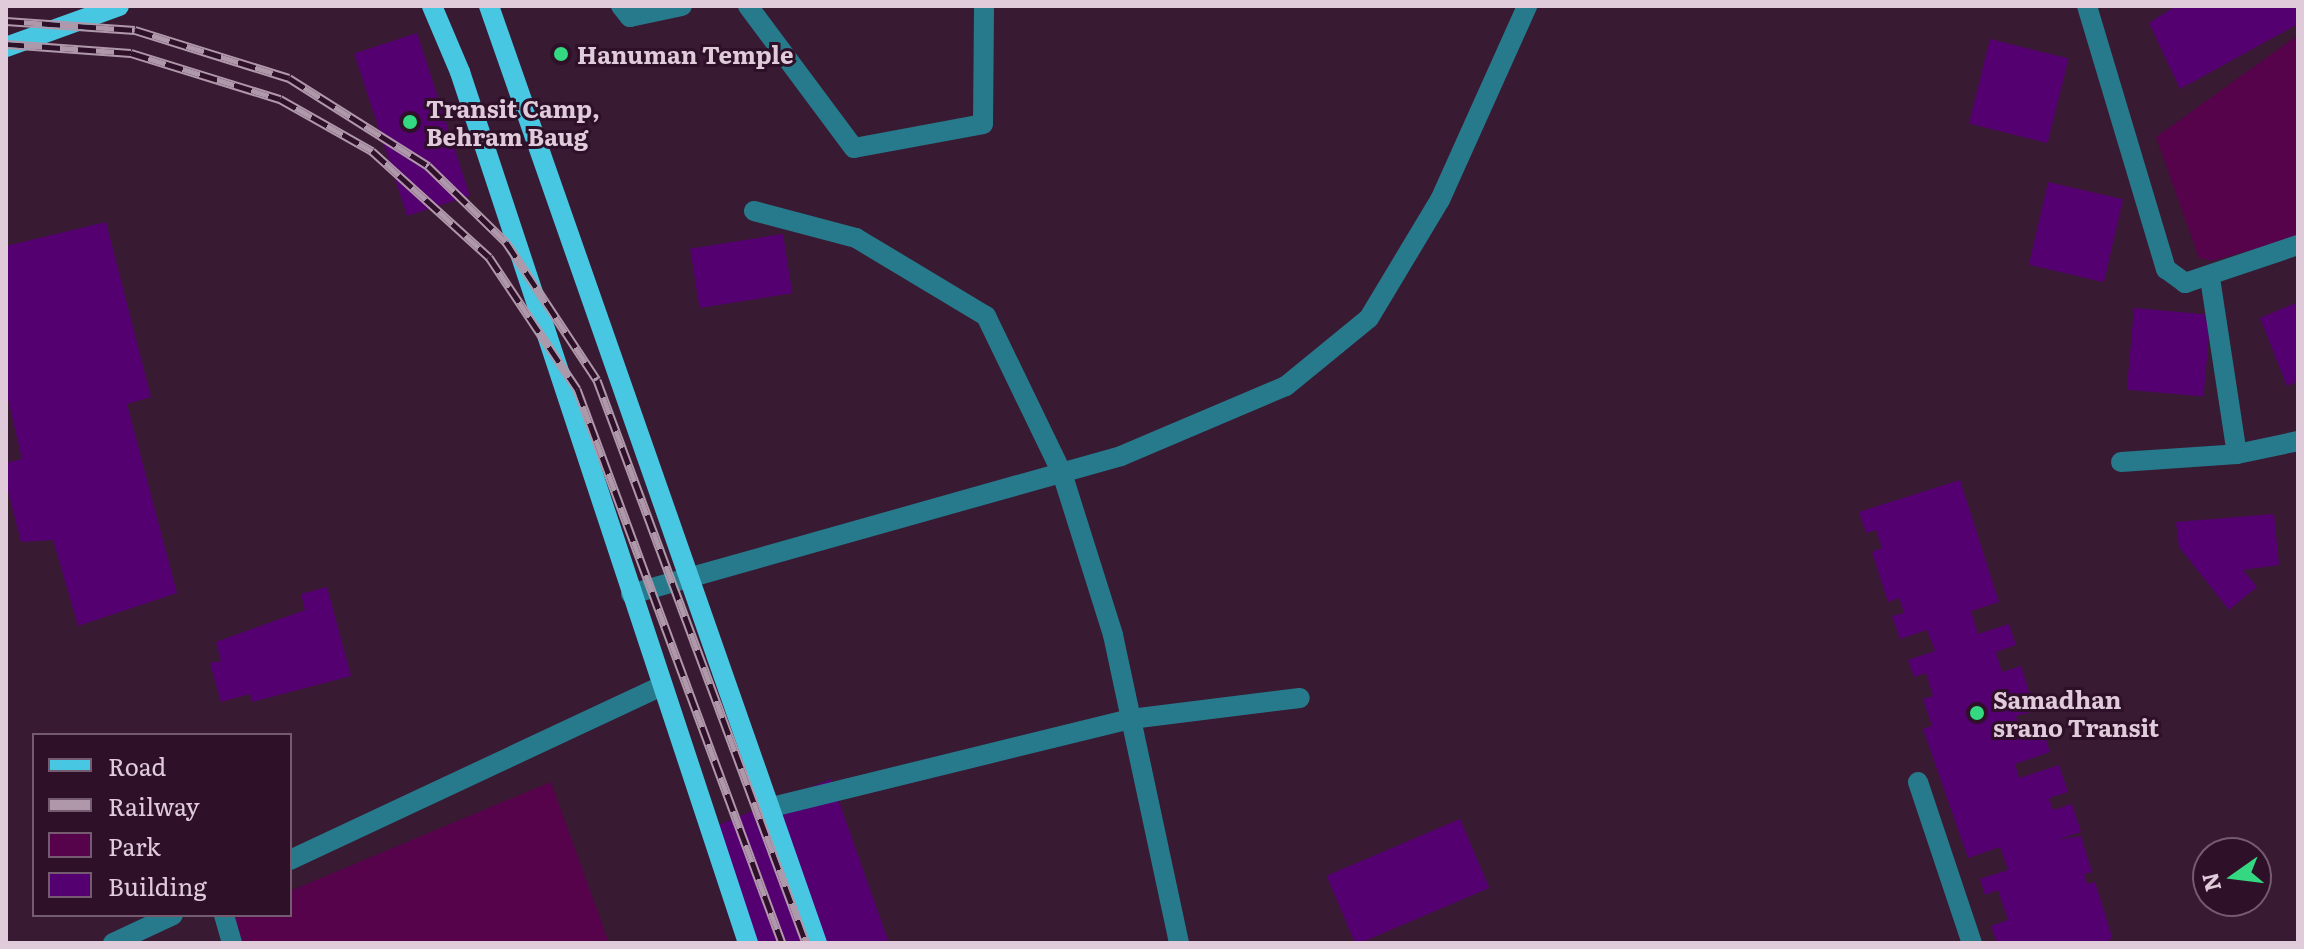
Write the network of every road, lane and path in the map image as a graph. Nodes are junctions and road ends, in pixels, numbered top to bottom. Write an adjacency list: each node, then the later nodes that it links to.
1 (119, 6): 10 (main road)
2 (432, 6): 19 (main road)
3 (489, 6): 18 (main road)
4 (621, 6): 5 (street)
5 (682, 6)
6 (748, 6): 7 (street)
7 (984, 6)
8 (1527, 6): 17 (street)
9 (2087, 6): 13 (street)
10 (6, 47)
11 (754, 211): 17 (street)
12 (2298, 245): 13 (street)
13 (2210, 278): 15 (street)
14 (2298, 441): 15 (street)
15 (2237, 454): 16 (street)
16 (2121, 462)
17 (1062, 473): 18 (street); 22 (street)
18 (693, 580): 19 (street); 24 (main road)
19 (631, 594): 20 (main road)
20 (661, 686): 25 (street); 30 (main road)
21 (1300, 698): 22 (street)
22 (1131, 719): 24 (street); 32 (street)
23 (1918, 782): 33 (street)
24 (772, 807): 31 (main road)
25 (292, 859)
26 (169, 917): 28 (street)
27 (225, 917): 29 (street)
28 (113, 943)
29 (232, 943)
30 (748, 943)
31 (817, 943)
32 (1179, 943)
33 (1972, 943)

